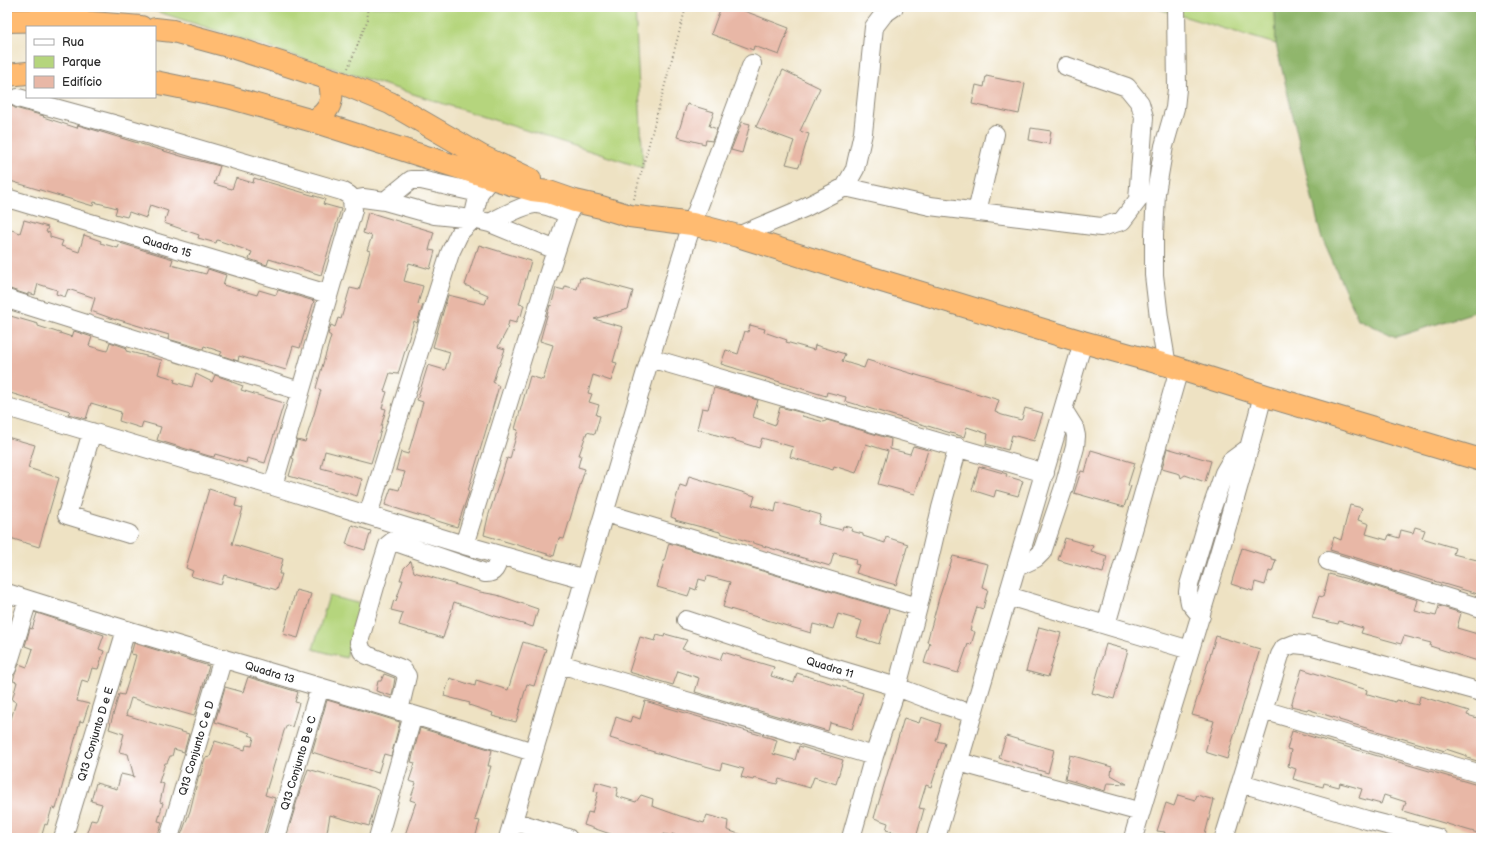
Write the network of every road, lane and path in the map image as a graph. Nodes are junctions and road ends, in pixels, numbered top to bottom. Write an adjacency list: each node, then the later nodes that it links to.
1 (367, 7): 12 (path)
2 (686, 7): 25 (path)
3 (894, 7): 18 (street)
4 (1176, 7): 35 (street)
5 (7, 21): 6 (highway)
6 (129, 26)
7 (156, 29): 12 (highway)
8 (752, 64): 28 (street)
9 (1066, 66): 24 (street)
10 (26, 73): 11 (highway)
11 (7, 75)
12 (335, 80): 15 (highway); 19 (highway)
13 (156, 82): 15 (highway)
14 (18, 98): 21 (street)
15 (313, 121): 17 (highway)
16 (995, 134): 24 (street)
17 (485, 186): 19 (highway); 22 (street); 26 (street)
18 (845, 187): 24 (street); 29 (street)
19 (549, 192): 23 (highway)
20 (7, 198): 31 (street, Quadra 15)
21 (352, 200): 22 (street); 31 (street)
22 (385, 201): 26 (street)
23 (571, 207): 25 (highway); 27 (street); 30 (street)
24 (977, 212)
25 (630, 216): 28 (highway)
26 (472, 219): 27 (street); 46 (street)
27 (490, 223): 30 (street)
28 (692, 224): 29 (highway); 34 (street)
29 (738, 236): 33 (highway)
30 (556, 250): 48 (street)
31 (328, 294): 36 (street)
32 (7, 299): 36 (street)
33 (1083, 342): 35 (highway); 39 (street)
34 (650, 358): 41 (street); 45 (street)
35 (1176, 368): 37 (highway); 59 (street)
36 (300, 391): 44 (street)
37 (1263, 395): 42 (highway); 61 (street)
38 (7, 407): 40 (street)
39 (1064, 411): 43 (street); 51 (street)
40 (92, 432): 44 (street); 47 (street)
41 (958, 447): 43 (street); 56 (street)
42 (1481, 460)
43 (1045, 472): 51 (street)
44 (273, 486): 46 (street)
45 (605, 513): 52 (street); 56 (street)
46 (368, 515): 48 (street)
47 (128, 534)
48 (464, 545): 49 (street)
49 (500, 555): 52 (street); 69 (street)
50 (1328, 561): 57 (street)
51 (1017, 567): 54 (street)
52 (585, 579): 63 (street)
53 (7, 593): 55 (street, Quadra 13)
54 (1008, 596): 59 (street); 70 (street)
55 (28, 600): 60 (street, Quadra 13); 64 (street)
56 (918, 607): 66 (street)
57 (1481, 608)
58 (686, 620): 66 (street, Quadra 11)
59 (1106, 625): 61 (street)
60 (126, 630): 62 (street, Quadra 13); 78 (street, Q13 Conjunto D e E)
61 (1190, 650): 76 (street)
62 (223, 658): 65 (street, Quadra 13); 79 (street, Q13 Conjunto C e D)
63 (560, 664): 71 (street); 72 (street)
64 (7, 668)
65 (320, 687): 69 (street, Quadra 13); 80 (street, Q13 Conjunto B e C)
66 (897, 687): 70 (street, Quadra 11); 72 (street)
67 (1481, 692): 68 (street)
68 (1263, 710): 74 (street); 75 (street)
69 (406, 713): 71 (street, Quadra 13); 81 (street)
70 (973, 714): 73 (street)
71 (533, 752): 77 (street)
72 (874, 756): 83 (street)
73 (959, 762): 76 (street); 84 (street)
74 (1481, 774)
75 (1241, 783): 86 (street); 87 (street)
76 (1141, 812): 85 (street)
77 (520, 831): 82 (street)
78 (63, 838)
79 (169, 838)
80 (275, 838)
81 (378, 838)
82 (568, 838)
83 (851, 838)
84 (936, 838)
85 (1133, 838)
86 (1224, 838)
87 (1438, 838)

